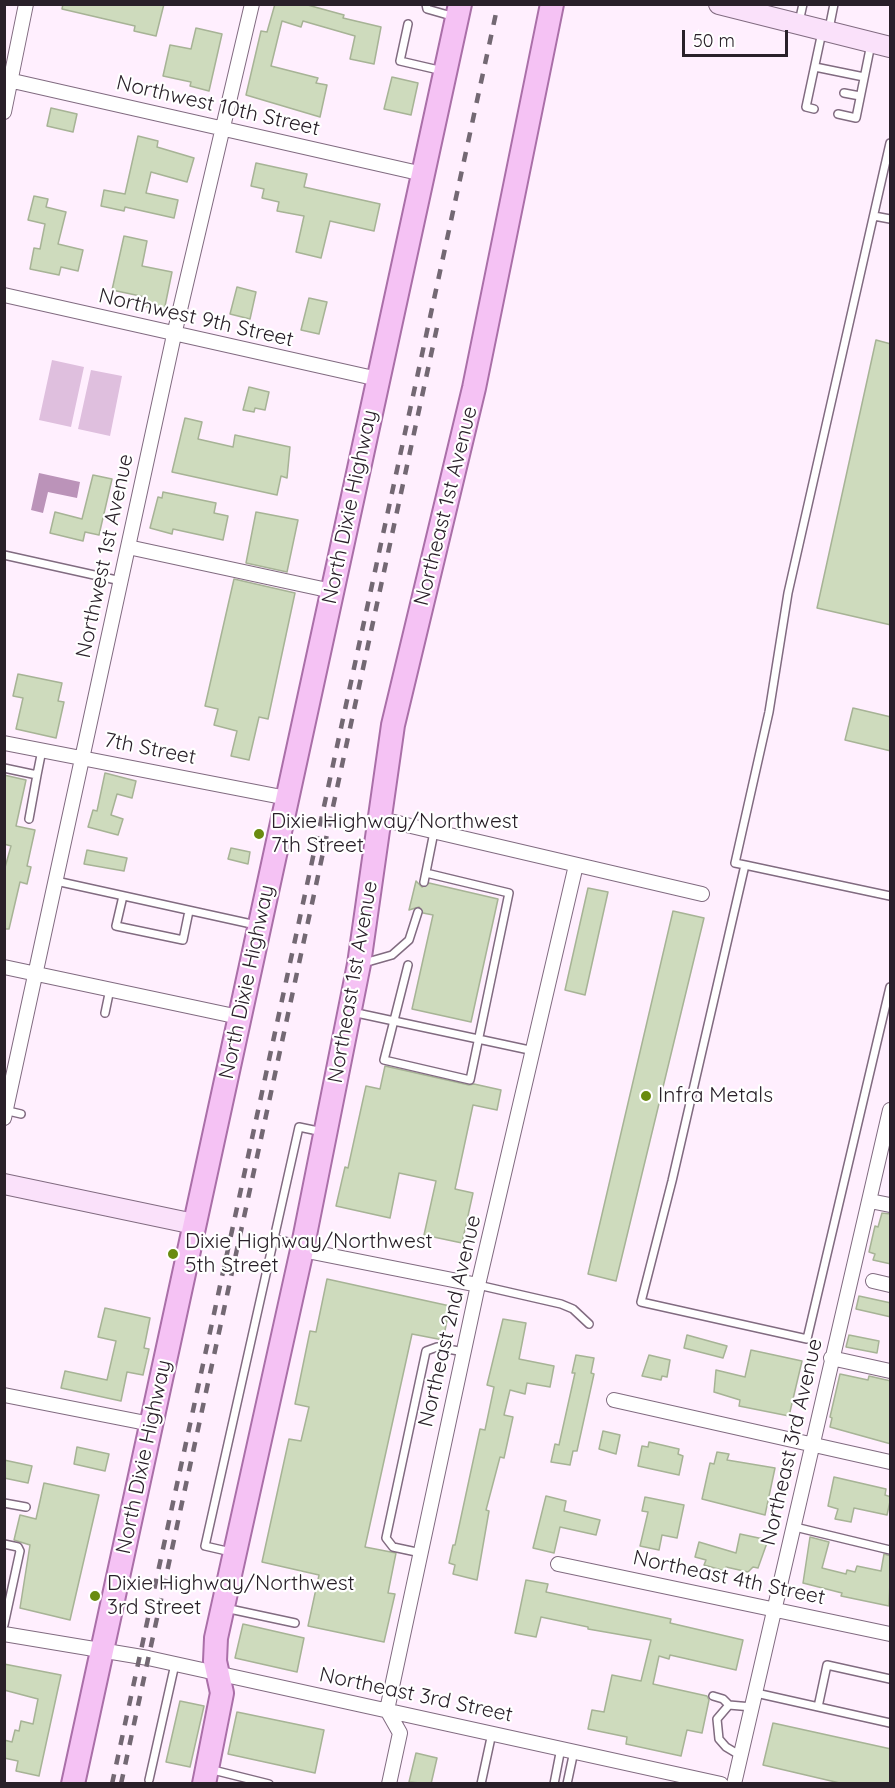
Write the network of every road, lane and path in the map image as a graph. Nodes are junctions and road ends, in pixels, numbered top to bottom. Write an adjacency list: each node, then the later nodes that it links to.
1 (26, 4): 16 (street)
2 (252, 4): 22 (street, Northwest 1st Avenue)
3 (426, 4): 7 (lane)
4 (552, 4): 41 (main road, Northeast 1st Avenue)
5 (719, 4): 8 (street)
6 (834, 4): 10 (lane)
7 (459, 11): 14 (main road, North Dixie Highway)
8 (801, 14): 10 (street)
9 (408, 24): 14 (lane)
10 (826, 31): 11 (street); 13 (lane)
11 (871, 42): 12 (street); 15 (lane)
12 (891, 47)
13 (815, 67): 15 (lane); 19 (lane)
14 (445, 72): 24 (main road, North Dixie Highway)
15 (864, 77): 18 (lane)
16 (8, 79): 20 (street); 22 (street, Northwest 10th Street)
17 (844, 93): 18 (lane)
18 (860, 96): 21 (lane)
19 (814, 109)
20 (4, 112)
21 (838, 114)
22 (225, 129): 24 (street, Northwest 10th Street); 28 (street, Northwest 1st Avenue)
23 (891, 143): 25 (lane)
24 (423, 174): 29 (main road, North Dixie Highway)
25 (874, 216): 26 (lane); 44 (lane)
26 (891, 219)
27 (4, 296): 28 (street, Northwest 9th Street)
28 (174, 335): 29 (street, Northwest 9th Street); 30 (street, Northwest 1st Avenue)
29 (378, 379): 33 (main road, North Dixie Highway)
30 (128, 547): 32 (street, Northwest 1st Avenue); 33 (street)
31 (4, 555): 32 (lane)
32 (121, 581): 36 (street, Northwest 1st Avenue)
33 (332, 591): 39 (main road, North Dixie Highway)
34 (4, 743): 35 (street, 7th Street)
35 (42, 750): 36 (street, 7th Street); 38 (lane)
36 (82, 757): 39 (street, 7th Street); 46 (street, Northwest 1st Avenue)
37 (4, 768): 38 (lane)
38 (37, 775): 40 (lane)
39 (287, 798): 53 (main road, North Dixie Highway)
40 (29, 819)
41 (381, 819): 42 (street); 54 (main road, Northeast 1st Avenue)
42 (434, 832): 43 (street); 45 (lane)
43 (576, 865): 48 (street); 65 (street, Northeast 2nd Avenue)
44 (745, 865): 50 (lane); 58 (lane)
45 (426, 873): 47 (lane); 64 (lane)
46 (55, 881): 49 (lane); 57 (street, Northwest 1st Avenue)
47 (424, 882)
48 (702, 894)
49 (123, 896): 51 (lane); 51 (lane)
50 (891, 896)
51 (189, 911): 53 (lane)
52 (417, 912): 54 (lane)
53 (258, 926): 62 (main road, North Dixie Highway)
54 (359, 964): 60 (main road, Northeast 1st Avenue)
55 (408, 965): 63 (lane)
56 (4, 967): 57 (street)
57 (35, 974): 59 (street); 66 (street, Northwest 1st Avenue)
58 (891, 987)
59 (110, 990): 61 (lane); 62 (street)
60 (350, 1011): 63 (lane); 69 (main road, Northeast 1st Avenue)
61 (105, 1013)
62 (239, 1017): 73 (main road, North Dixie Highway)
63 (392, 1021): 64 (lane); 64 (lane)
64 (478, 1040): 65 (lane)
65 (534, 1051): 77 (street, Northeast 2nd Avenue)
66 (5, 1113): 68 (lane)
67 (890, 1113): 71 (street, Northeast 3rd Avenue)
68 (21, 1114)
69 (326, 1133): 74 (lane); 75 (main road, Northeast 1st Avenue)
70 (4, 1184): 73 (street)
71 (870, 1201): 72 (street); 81 (street, Northeast 3rd Avenue)
72 (891, 1205)
73 (194, 1224): 85 (main road, North Dixie Highway)
74 (274, 1239): 75 (lane); 93 (lane)
75 (303, 1248): 77 (street); 93 (main road, Northeast 1st Avenue)
76 (873, 1281): 78 (street)
77 (478, 1285): 79 (lane); 80 (street, Northeast 2nd Avenue)
78 (891, 1285)
79 (589, 1324)
80 (464, 1352): 94 (street, Northeast 2nd Avenue); 94 (lane)
81 (831, 1358): 82 (street); 86 (street, Northeast 3rd Avenue)
82 (891, 1371)
83 (4, 1395): 85 (street)
84 (614, 1400): 86 (street)
85 (151, 1424): 103 (main road, North Dixie Highway)
86 (815, 1443): 87 (street); 90 (street, Northeast 3rd Avenue)
87 (891, 1462)
88 (4, 1503): 89 (lane)
89 (26, 1507)
90 (795, 1527): 92 (lane); 98 (street, Northeast 3rd Avenue)
91 (4, 1544): 96 (lane)
92 (891, 1550)
93 (235, 1553): 97 (main road, Northeast 1st Avenue)
94 (421, 1553): 111 (street, Northeast 2nd Avenue)
95 (558, 1564): 98 (street, Northeast 4th Street)
96 (8, 1590): 100 (lane)
97 (223, 1608): 99 (lane); 105 (main road, Northeast 1st Avenue)
98 (776, 1608): 102 (street, Northeast 4th Street); 108 (street, Northeast 3rd Avenue)
99 (295, 1623)
100 (4, 1625)
101 (4, 1634): 103 (street, Northeast 3rd Street)
102 (891, 1634)
103 (101, 1652): 104 (street, Northeast 3rd Street); 118 (main road, North Dixie Highway)
104 (175, 1664): 105 (street, Northeast 3rd Street); 117 (lane)
105 (218, 1674): 111 (street, Northeast 3rd Street); 116 (main road, Northeast 1st Avenue)
106 (891, 1679): 110 (lane)
107 (713, 1696): 109 (lane)
108 (754, 1700): 109 (lane); 110 (lane); 115 (street, Northeast 3rd Avenue)
109 (729, 1705): 115 (lane)
110 (818, 1707): 112 (lane)
111 (387, 1710): 113 (street, Northeast 3rd Street); 120 (street)
112 (891, 1723)
113 (492, 1733): 114 (street, Northeast 3rd Street); 121 (lane)
114 (568, 1750): 122 (lane); 123 (lane); 124 (street, Northeast 3rd Street)
115 (741, 1756): 125 (street, Northeast 3rd Avenue)
116 (205, 1776): 119 (lane)
117 (149, 1780)
118 (73, 1784)
119 (269, 1784)
120 (389, 1784)
121 (481, 1784)
122 (554, 1784)
123 (567, 1784)
124 (721, 1784)
125 (734, 1784)

